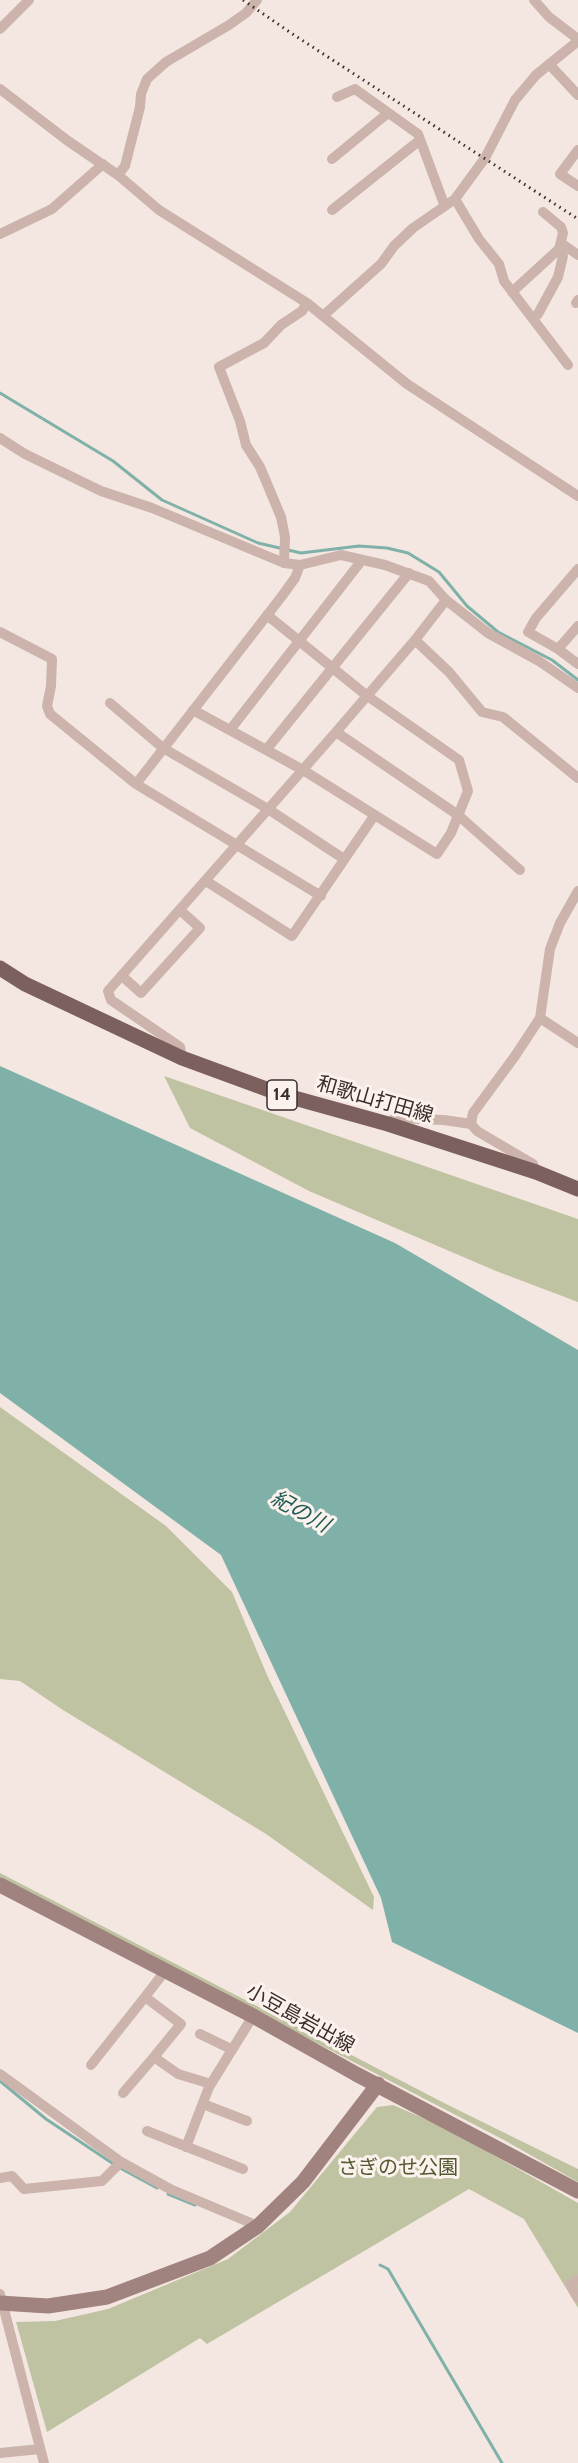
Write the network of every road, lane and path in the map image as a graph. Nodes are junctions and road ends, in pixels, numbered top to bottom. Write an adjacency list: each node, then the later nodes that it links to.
1 (29, 0): 4 (street)
2 (257, 0): 15 (street)
3 (534, 0): 5 (street)
4 (0, 29)
5 (578, 40): 6 (street)
6 (549, 64): 8 (street); 17 (street)
7 (0, 89): 14 (street)
8 (578, 95)
9 (337, 97): 10 (street)
10 (387, 112): 11 (street); 13 (street)
11 (420, 140): 18 (street); 19 (street)
12 (578, 150): 16 (street)
13 (332, 159)
14 (103, 164): 15 (street); 21 (street)
15 (118, 175): 25 (street)
16 (578, 186)
17 (455, 198): 18 (street); 24 (street)
18 (444, 204): 26 (street)
19 (332, 210)
20 (543, 212): 22 (street)
21 (0, 234)
22 (560, 246): 23 (street); 24 (street); 27 (street)
23 (578, 255)
24 (512, 292): 27 (street)
25 (307, 303): 26 (street); 32 (street)
26 (324, 315): 30 (street)
27 (533, 319): 28 (street)
28 (568, 365)
29 (0, 438): 32 (street)
30 (578, 496)
31 (362, 560): 33 (street); 35 (street); 41 (street)
32 (285, 561): 33 (street)
33 (300, 565): 37 (street)
34 (578, 569): 42 (street)
35 (409, 573): 36 (street); 44 (street)
36 (446, 600): 40 (street); 45 (street)
37 (267, 615): 41 (street); 48 (street)
38 (578, 626): 42 (street)
39 (0, 632): 55 (street)
40 (415, 640): 46 (street); 54 (street)
41 (299, 641): 44 (street); 49 (street)
42 (558, 649): 43 (street)
43 (578, 664)
44 (333, 668): 46 (street); 52 (street)
45 (578, 688)
46 (366, 695): 50 (street); 57 (street)
47 (110, 702): 51 (street)
48 (193, 710): 49 (street); 51 (street)
49 (230, 730): 52 (street)
50 (336, 732): 53 (street); 57 (street)
51 (163, 748): 55 (street); 56 (street)
52 (266, 750): 53 (street)
53 (303, 770): 56 (street); 58 (street)
54 (578, 778)
55 (136, 784): 59 (street)
56 (268, 809): 59 (street); 60 (street)
57 (458, 815): 58 (street); 61 (street)
58 (374, 816): 60 (street)
59 (237, 844): 62 (street); 64 (street)
60 (344, 859): 64 (street)
61 (520, 870)
62 (206, 881): 64 (street); 65 (street)
63 (578, 891): 68 (street)
64 (321, 896)
65 (180, 910): 67 (street); 67 (street)
66 (0, 968): 70 (main road, 和歌山打田線 / 14)
67 (122, 976): 70 (street)
68 (540, 1018): 69 (street); 72 (street)
69 (578, 1044)
70 (182, 1058): 71 (main road, 和歌山打田線 / 14)
71 (388, 1124): 72 (street); 73 (main road, 和歌山打田線 / 14)
72 (471, 1124): 73 (street)
73 (536, 1172): 74 (main road, 和歌山打田線 / 14)
74 (578, 1189)
75 (0, 1885): 76 (main road, 小豆島岩出線)
76 (165, 1971): 77 (street); 78 (main road, 小豆島岩出線)
77 (145, 1997): 81 (street); 82 (street)
78 (253, 2016): 80 (street); 85 (main road, 小豆島岩出線)
79 (200, 2034): 80 (street)
80 (231, 2049): 84 (street)
81 (154, 2057): 84 (street); 86 (street)
82 (91, 2065)
83 (0, 2074): 91 (street)
84 (211, 2084): 87 (street)
85 (378, 2084): 94 (main road, 小豆島岩出線); 95 (main road)
86 (123, 2093)
87 (203, 2104): 88 (street); 90 (street)
88 (247, 2121)
89 (147, 2132): 90 (street)
90 (186, 2147): 92 (street)
91 (121, 2162): 93 (street); 95 (street)
92 (243, 2169)
93 (0, 2178)
94 (578, 2191)
95 (258, 2226): 98 (main road)
96 (578, 2280): 97 (street)
97 (578, 2298)
98 (1, 2300): 99 (street)
99 (40, 2449): 100 (street); 101 (street)
100 (0, 2453)
101 (44, 2463)

